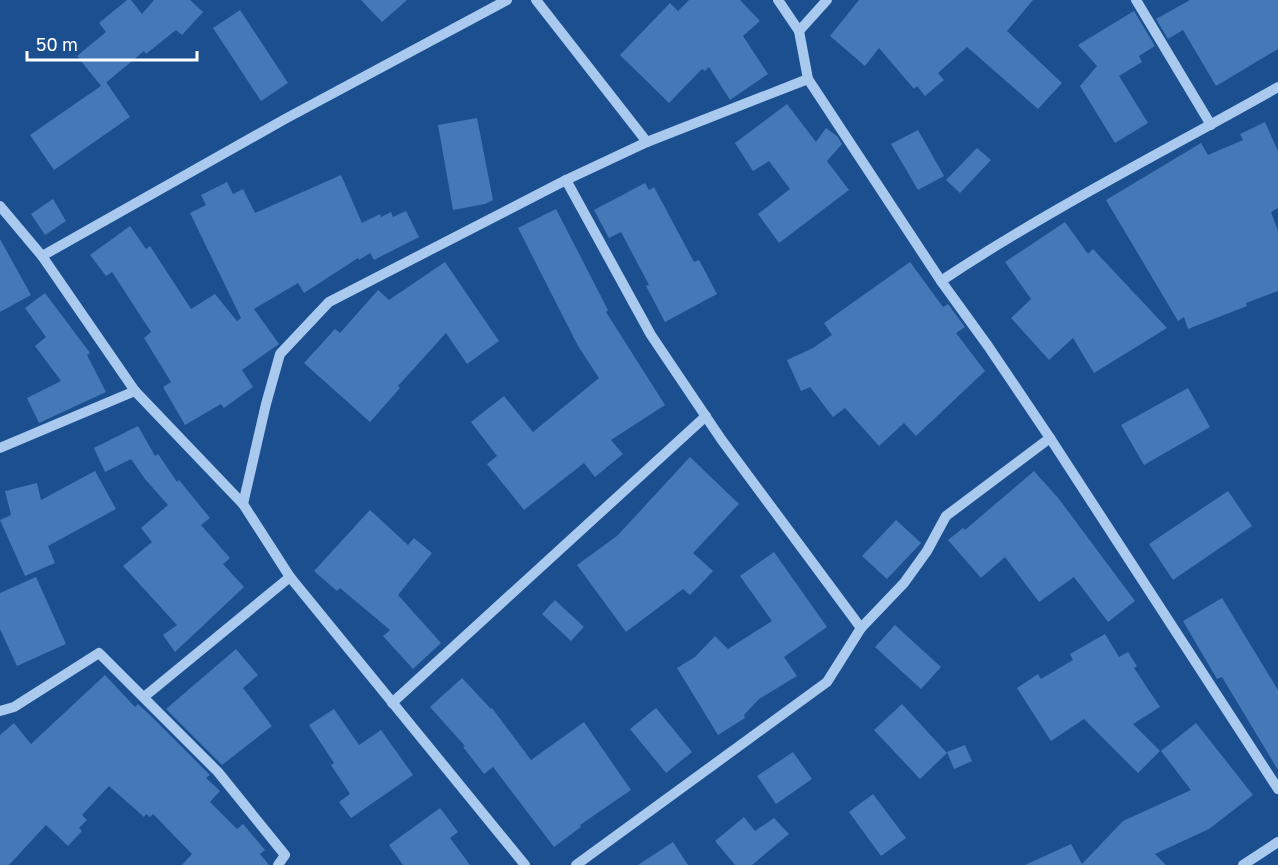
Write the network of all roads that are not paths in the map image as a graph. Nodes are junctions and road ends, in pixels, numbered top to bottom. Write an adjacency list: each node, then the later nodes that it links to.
1 (507, 0): 13 (street)
2 (536, 0): 10 (street)
3 (778, 0): 6 (street)
4 (827, 0): 6 (street)
5 (1136, 0): 9 (street)
6 (800, 31): 7 (street)
7 (808, 79): 10 (street); 14 (street)
8 (1278, 87): 9 (street)
9 (1211, 125): 14 (street)
10 (647, 142): 11 (street)
11 (566, 180): 16 (street); 19 (street)
12 (0, 206): 13 (street)
13 (42, 256): 15 (street)
14 (941, 281): 17 (street)
15 (135, 391): 18 (street); 19 (street)
16 (706, 416): 21 (street); 23 (street)
17 (1050, 438): 21 (street); 25 (street)
18 (0, 448)
19 (243, 504): 20 (street)
20 (290, 577): 22 (street); 23 (street)
21 (861, 628): 29 (street)
22 (144, 697): 24 (street); 27 (street)
23 (392, 703): 28 (street)
24 (0, 711)
25 (1278, 789)
26 (1278, 842): 30 (street)
27 (278, 865)
28 (525, 865)
29 (576, 865)
30 (1243, 865)

